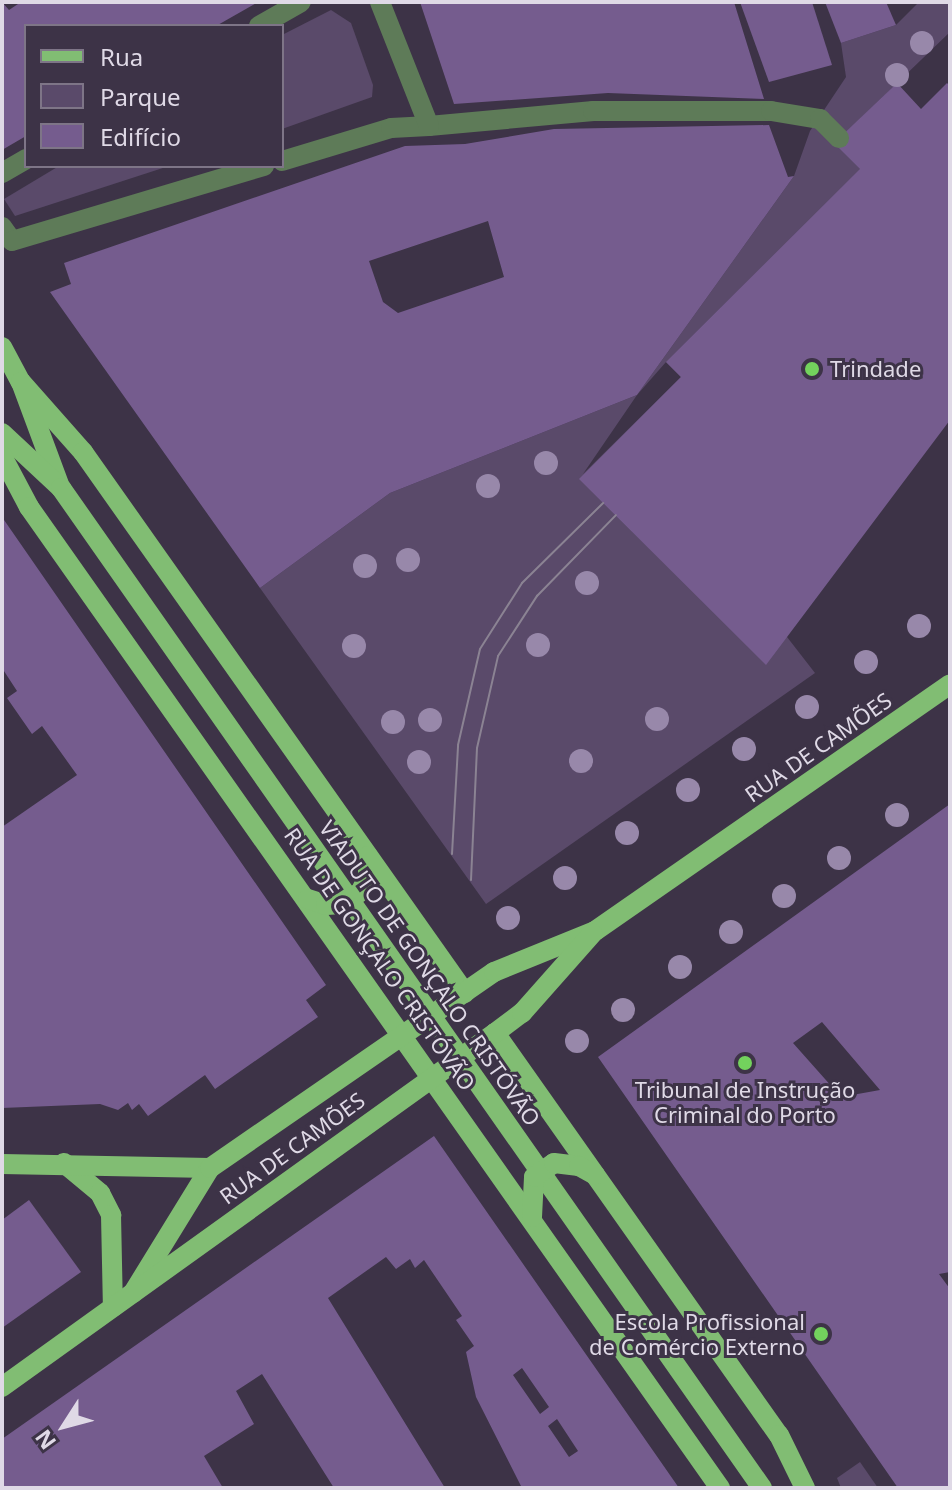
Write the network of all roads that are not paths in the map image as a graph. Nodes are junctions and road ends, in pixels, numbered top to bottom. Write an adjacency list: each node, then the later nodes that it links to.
1 (301, 2): 3 (street)
2 (380, 2): 4 (street)
3 (262, 24)
4 (429, 126): 5 (street); 7 (street)
5 (839, 138)
6 (24, 160): 9 (street)
7 (284, 160)
8 (257, 168): 10 (street)
9 (2, 173)
10 (2, 227)
11 (2, 347): 12 (main road)
12 (21, 382): 15 (main road); 17 (main road)
13 (2, 433): 15 (main road)
14 (2, 456): 18 (main road, RUA DE GONÇALO CRISTÓVÃO)
15 (61, 488): 32 (main road, VIADUTO DE GONÇALO CRISTÓVÃO)
16 (950, 684): 19 (main road, RUA DE CAMÕES)
17 (368, 856): 18 (main road); 20 (main road)
18 (308, 899): 22 (main road, RUA DE GONÇALO CRISTÓVÃO)
19 (595, 931): 20 (main road, RUA DE CAMÕES); 21 (main road, RUA DE CAMÕES)
20 (465, 993): 22 (main road, RUA DE CAMÕES)
21 (495, 1033): 23 (main road, RUA DE CAMÕES); 27 (main road)
22 (405, 1035): 23 (main road, RUA DE GONÇALO CRISTÓVÃO); 26 (main road, RUA DE CAMÕES)
23 (435, 1077): 28 (main road, RUA DE GONÇALO CRISTÓVÃO); 29 (main road, RUA DE CAMÕES)
24 (64, 1163): 25 (main road); 26 (main road); 30 (main road)
25 (2, 1164)
26 (210, 1168): 29 (main road)
27 (597, 1176): 28 (main road); 34 (main road)
28 (532, 1217): 33 (main road, RUA DE GONÇALO CRISTÓVÃO)
29 (133, 1293): 30 (main road, RUA DE CAMÕES)
30 (113, 1307): 31 (main road, RUA DE CAMÕES)
31 (2, 1387)
32 (761, 1487)
33 (720, 1488)
34 (805, 1488)

